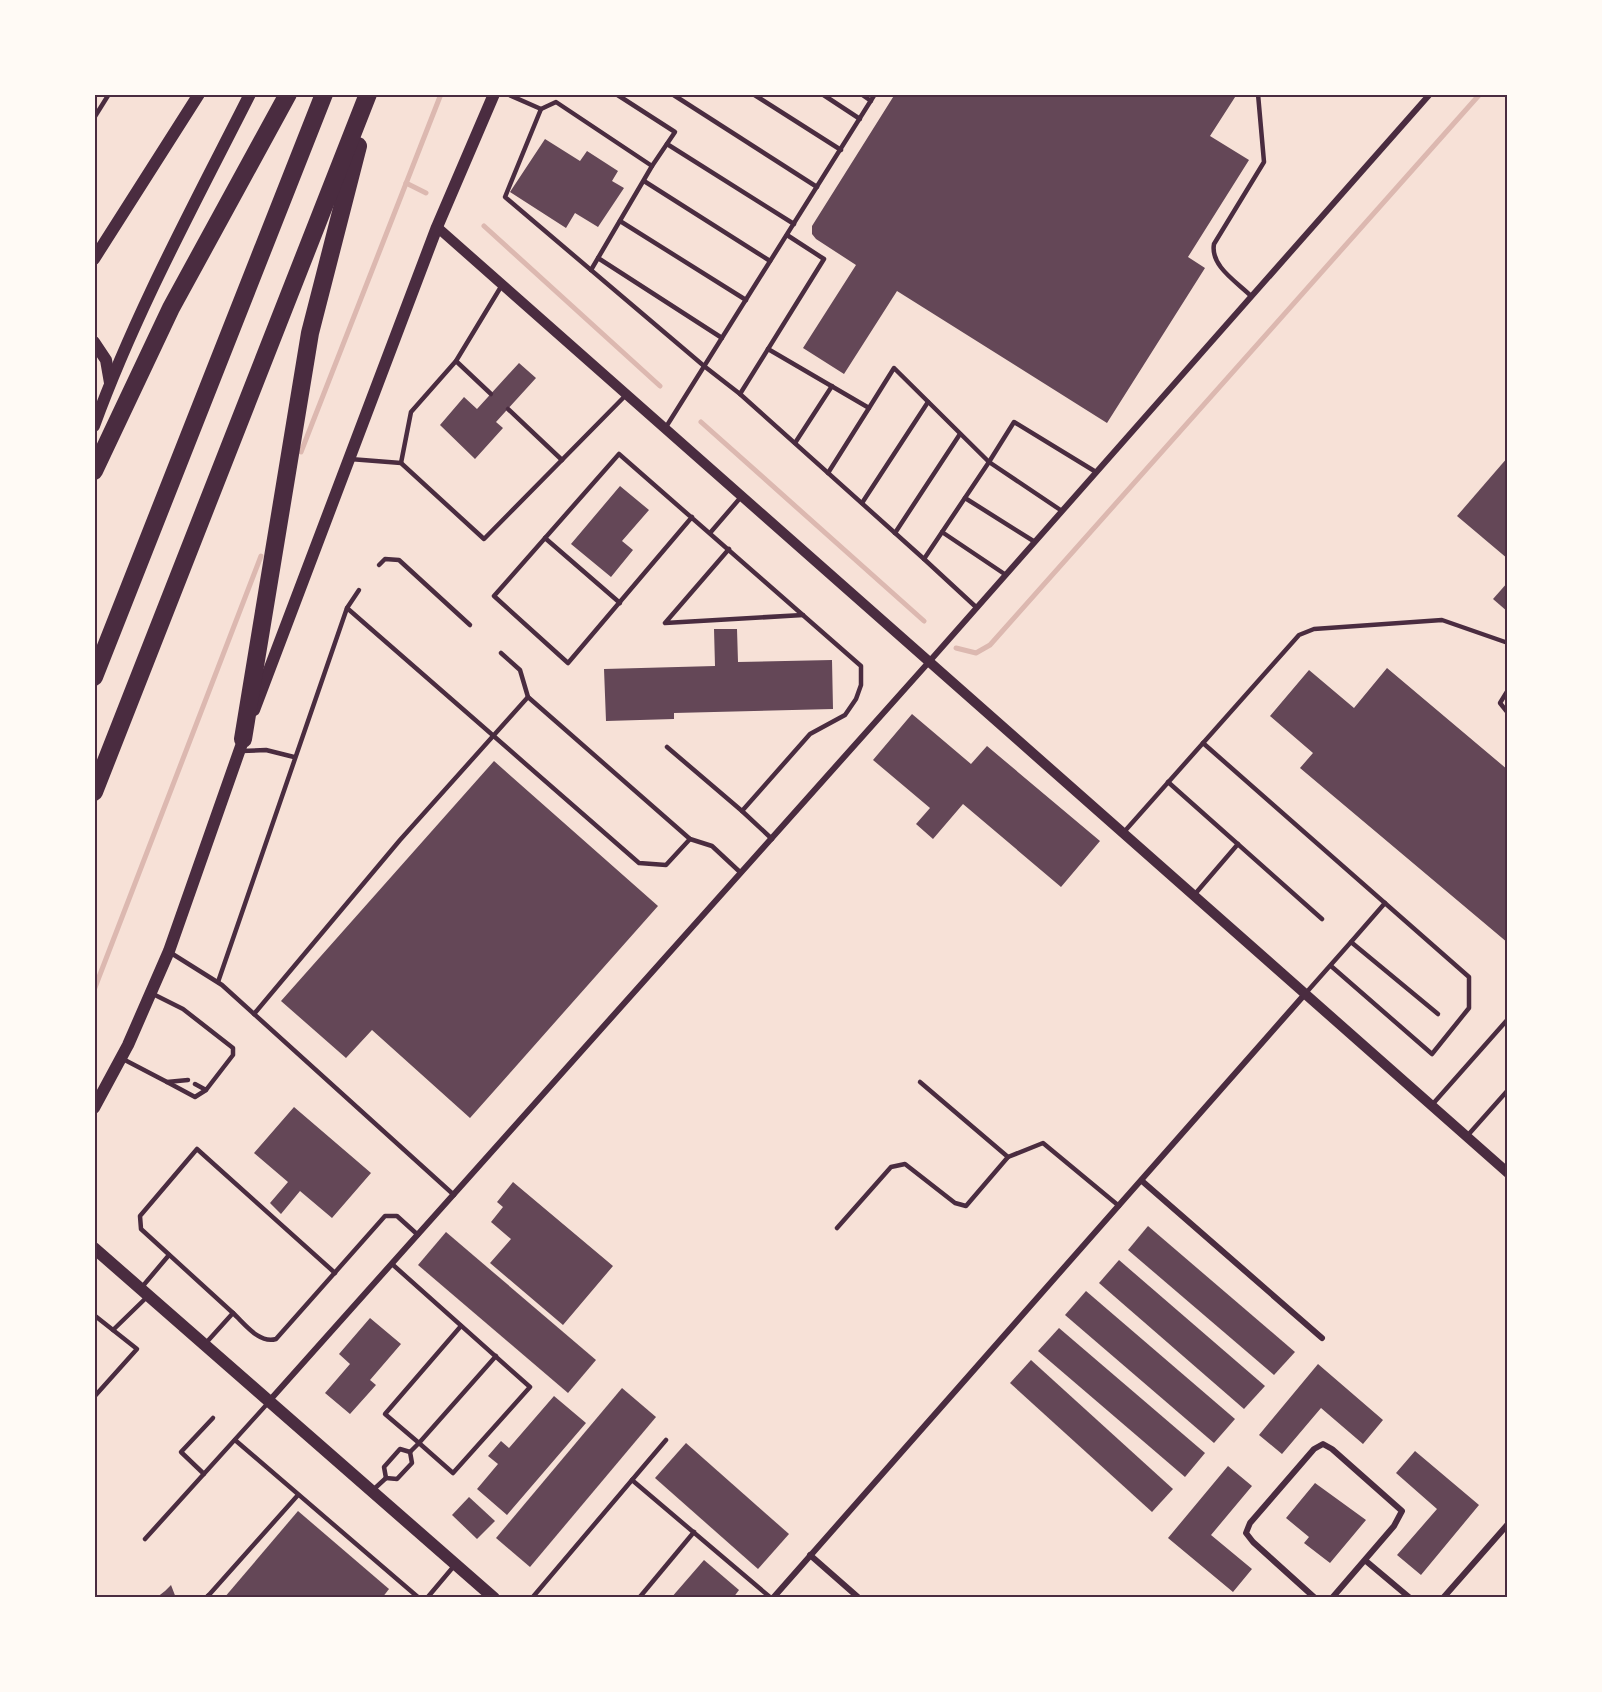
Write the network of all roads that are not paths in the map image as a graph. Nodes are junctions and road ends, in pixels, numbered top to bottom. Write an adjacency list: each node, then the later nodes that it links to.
1 (109, 94): 21 (lane)
2 (199, 94): 33 (main road)
3 (250, 94): 44 (main road)
4 (288, 94): 60 (highway)
5 (324, 94): 86 (highway)
6 (369, 94): 92 (highway); 96 (highway)
7 (494, 94): 30 (main road)
8 (507, 94): 20 (lane)
9 (561, 94): 19 (lane)
10 (616, 94): 23 (lane)
11 (672, 94): 27 (lane)
12 (753, 94): 24 (lane)
13 (822, 94): 22 (lane)
14 (861, 94): 18 (lane)
15 (876, 94): 18 (lane)
16 (1258, 94): 37 (lane)
17 (1430, 94): 37 (street)
18 (872, 101): 22 (lane)
19 (556, 102): 20 (lane); 25 (lane)
20 (541, 109): 35 (lane)
21 (94, 118)
22 (860, 119): 24 (lane)
23 (667, 144): 25 (lane); 29 (lane)
24 (841, 150): 27 (lane)
25 (652, 166): 26 (lane)
26 (644, 181): 28 (lane); 34 (lane)
27 (817, 187): 29 (lane)
28 (620, 222): 32 (lane); 38 (lane)
29 (794, 224): 31 (lane)
30 (437, 228): 36 (street); 56 (main road)
31 (787, 235): 34 (lane); 41 (lane)
32 (598, 258): 35 (lane); 39 (lane)
33 (94, 259)
34 (770, 261): 38 (lane)
35 (591, 270): 43 (lane)
36 (502, 285): 42 (lane); 48 (street)
37 (1251, 296): 61 (street)
38 (746, 300): 39 (lane)
39 (722, 338): 43 (lane)
40 (94, 342): 44 (main road)
41 (768, 349): 45 (lane); 47 (lane)
42 (456, 361): 46 (lane); 59 (lane)
43 (704, 366): 47 (lane); 53 (lane)
44 (110, 383): 52 (main road)
45 (832, 386): 50 (lane); 55 (lane)
46 (491, 394)
47 (740, 394): 55 (lane)
48 (626, 395): 53 (street); 57 (lane)
49 (928, 402): 50 (lane); 54 (lane); 65 (lane)
50 (869, 408): 62 (lane)
51 (508, 409): 57 (lane)
52 (94, 426)
53 (664, 429): 63 (street)
54 (960, 434): 58 (lane); 70 (lane)
55 (795, 443): 62 (lane)
56 (349, 459): 59 (lane); 92 (main road)
57 (562, 460): 59 (lane)
58 (989, 462): 61 (lane); 64 (lane); 66 (lane)
59 (401, 463)
60 (94, 471)
61 (1096, 472): 66 (street)
62 (828, 473): 65 (lane)
63 (741, 497): 69 (lane); 85 (street)
64 (965, 498): 68 (lane); 72 (lane)
65 (862, 503): 70 (lane)
66 (1062, 511): 72 (street)
67 (692, 517): 69 (lane); 71 (lane); 78 (lane)
68 (942, 532): 74 (lane); 76 (lane)
69 (710, 533): 73 (lane)
70 (895, 533): 74 (lane)
71 (545, 538): 78 (lane); 78 (lane)
72 (1035, 542): 76 (street)
73 (729, 549): 81 (lane); 81 (lane)
74 (924, 559): 80 (lane)
75 (380, 565): 82 (lane)
76 (1006, 575): 80 (street)
77 (359, 590): 79 (lane)
78 (620, 603)
79 (347, 608): 90 (lane); 94 (lane)
80 (977, 608): 85 (street)
81 (803, 615): 97 (lane)
82 (470, 625)
83 (1508, 642): 91 (lane)
84 (501, 652): 88 (lane)
85 (928, 663): 98 (street); 100 (street)
86 (94, 677)
87 (1508, 690): 89 (lane)
88 (528, 697): 90 (lane); 99 (lane)
89 (1508, 713)
90 (494, 735): 99 (lane); 112 (lane)
91 (1203, 743): 95 (lane); 104 (lane)
92 (241, 745): 94 (lane); 107 (main road)
93 (667, 747): 97 (lane)
94 (294, 758): 109 (lane)
95 (1168, 782): 98 (lane); 101 (lane)
96 (94, 792)
97 (742, 811): 100 (lane)
98 (1123, 834): 103 (street)
99 (690, 839): 102 (lane)
100 (772, 839): 102 (street)
101 (1238, 844): 103 (lane); 105 (lane)
102 (741, 873): 128 (street)
103 (1193, 896): 111 (street)
104 (1385, 903): 106 (lane); 108 (lane)
105 (1322, 919)
106 (1352, 942): 108 (lane); 113 (lane)
107 (169, 951): 109 (lane); 110 (main road)
108 (1331, 966): 111 (lane)
109 (218, 982): 112 (lane)
110 (151, 993): 115 (main road); 120 (lane)
111 (1305, 994): 122 (street); 127 (street)
112 (254, 1014): 128 (lane)
113 (1438, 1014)
114 (1508, 1018): 122 (lane)
115 (121, 1058): 117 (lane); 123 (main road)
116 (188, 1080): 117 (lane)
117 (167, 1082): 120 (lane)
118 (920, 1082): 125 (lane)
119 (195, 1084): 120 (lane)
120 (206, 1090)
121 (1508, 1090): 124 (lane)
122 (1431, 1106): 124 (street)
123 (95, 1107)
124 (1466, 1137): 126 (street)
125 (1008, 1157): 129 (lane); 130 (lane)
126 (1508, 1173)
127 (1142, 1180): 129 (street); 143 (street)
128 (454, 1195): 131 (street)
129 (1119, 1206): 161 (street)
130 (837, 1228)
131 (418, 1235): 136 (street); 137 (lane)
132 (94, 1248): 135 (main road)
133 (169, 1255): 137 (lane); 138 (lane); 139 (lane)
134 (94, 1256): 135 (main road)
135 (108, 1261): 138 (main road)
136 (392, 1264): 141 (lane); 147 (street)
137 (334, 1273): 139 (lane)
138 (145, 1292): 142 (lane); 144 (main road)
139 (233, 1314): 144 (lane)
140 (94, 1315): 142 (lane)
141 (461, 1326): 145 (lane); 151 (lane)
142 (113, 1330): 146 (lane)
143 (1322, 1338)
144 (205, 1344): 147 (main road)
145 (495, 1356): 151 (lane); 151 (lane)
146 (94, 1397)
147 (270, 1401): 149 (lane); 156 (main road)
148 (213, 1418): 153 (lane)
149 (234, 1440): 153 (lane); 157 (lane)
150 (666, 1440): 155 (lane)
151 (419, 1443): 152 (lane)
152 (410, 1452): 154 (lane); 154 (lane)
153 (204, 1474): 160 (lane)
154 (386, 1478): 156 (lane)
155 (632, 1480): 159 (lane); 168 (lane)
156 (372, 1491): 163 (main road)
157 (298, 1495): 164 (lane); 165 (lane)
158 (1508, 1524): 175 (street)
159 (694, 1532): 169 (lane); 170 (lane)
160 (145, 1539)
161 (810, 1555): 170 (street); 171 (street)
162 (1366, 1561): 172 (street); 173 (street); 174 (street)
163 (456, 1564): 166 (lane); 167 (main road)
164 (207, 1597)
165 (419, 1598)
166 (426, 1598)
167 (494, 1598)
168 (532, 1598)
169 (639, 1598)
170 (772, 1598)
171 (859, 1598)
172 (1315, 1598)
173 (1332, 1598)
174 (1410, 1598)
175 (1443, 1598)

